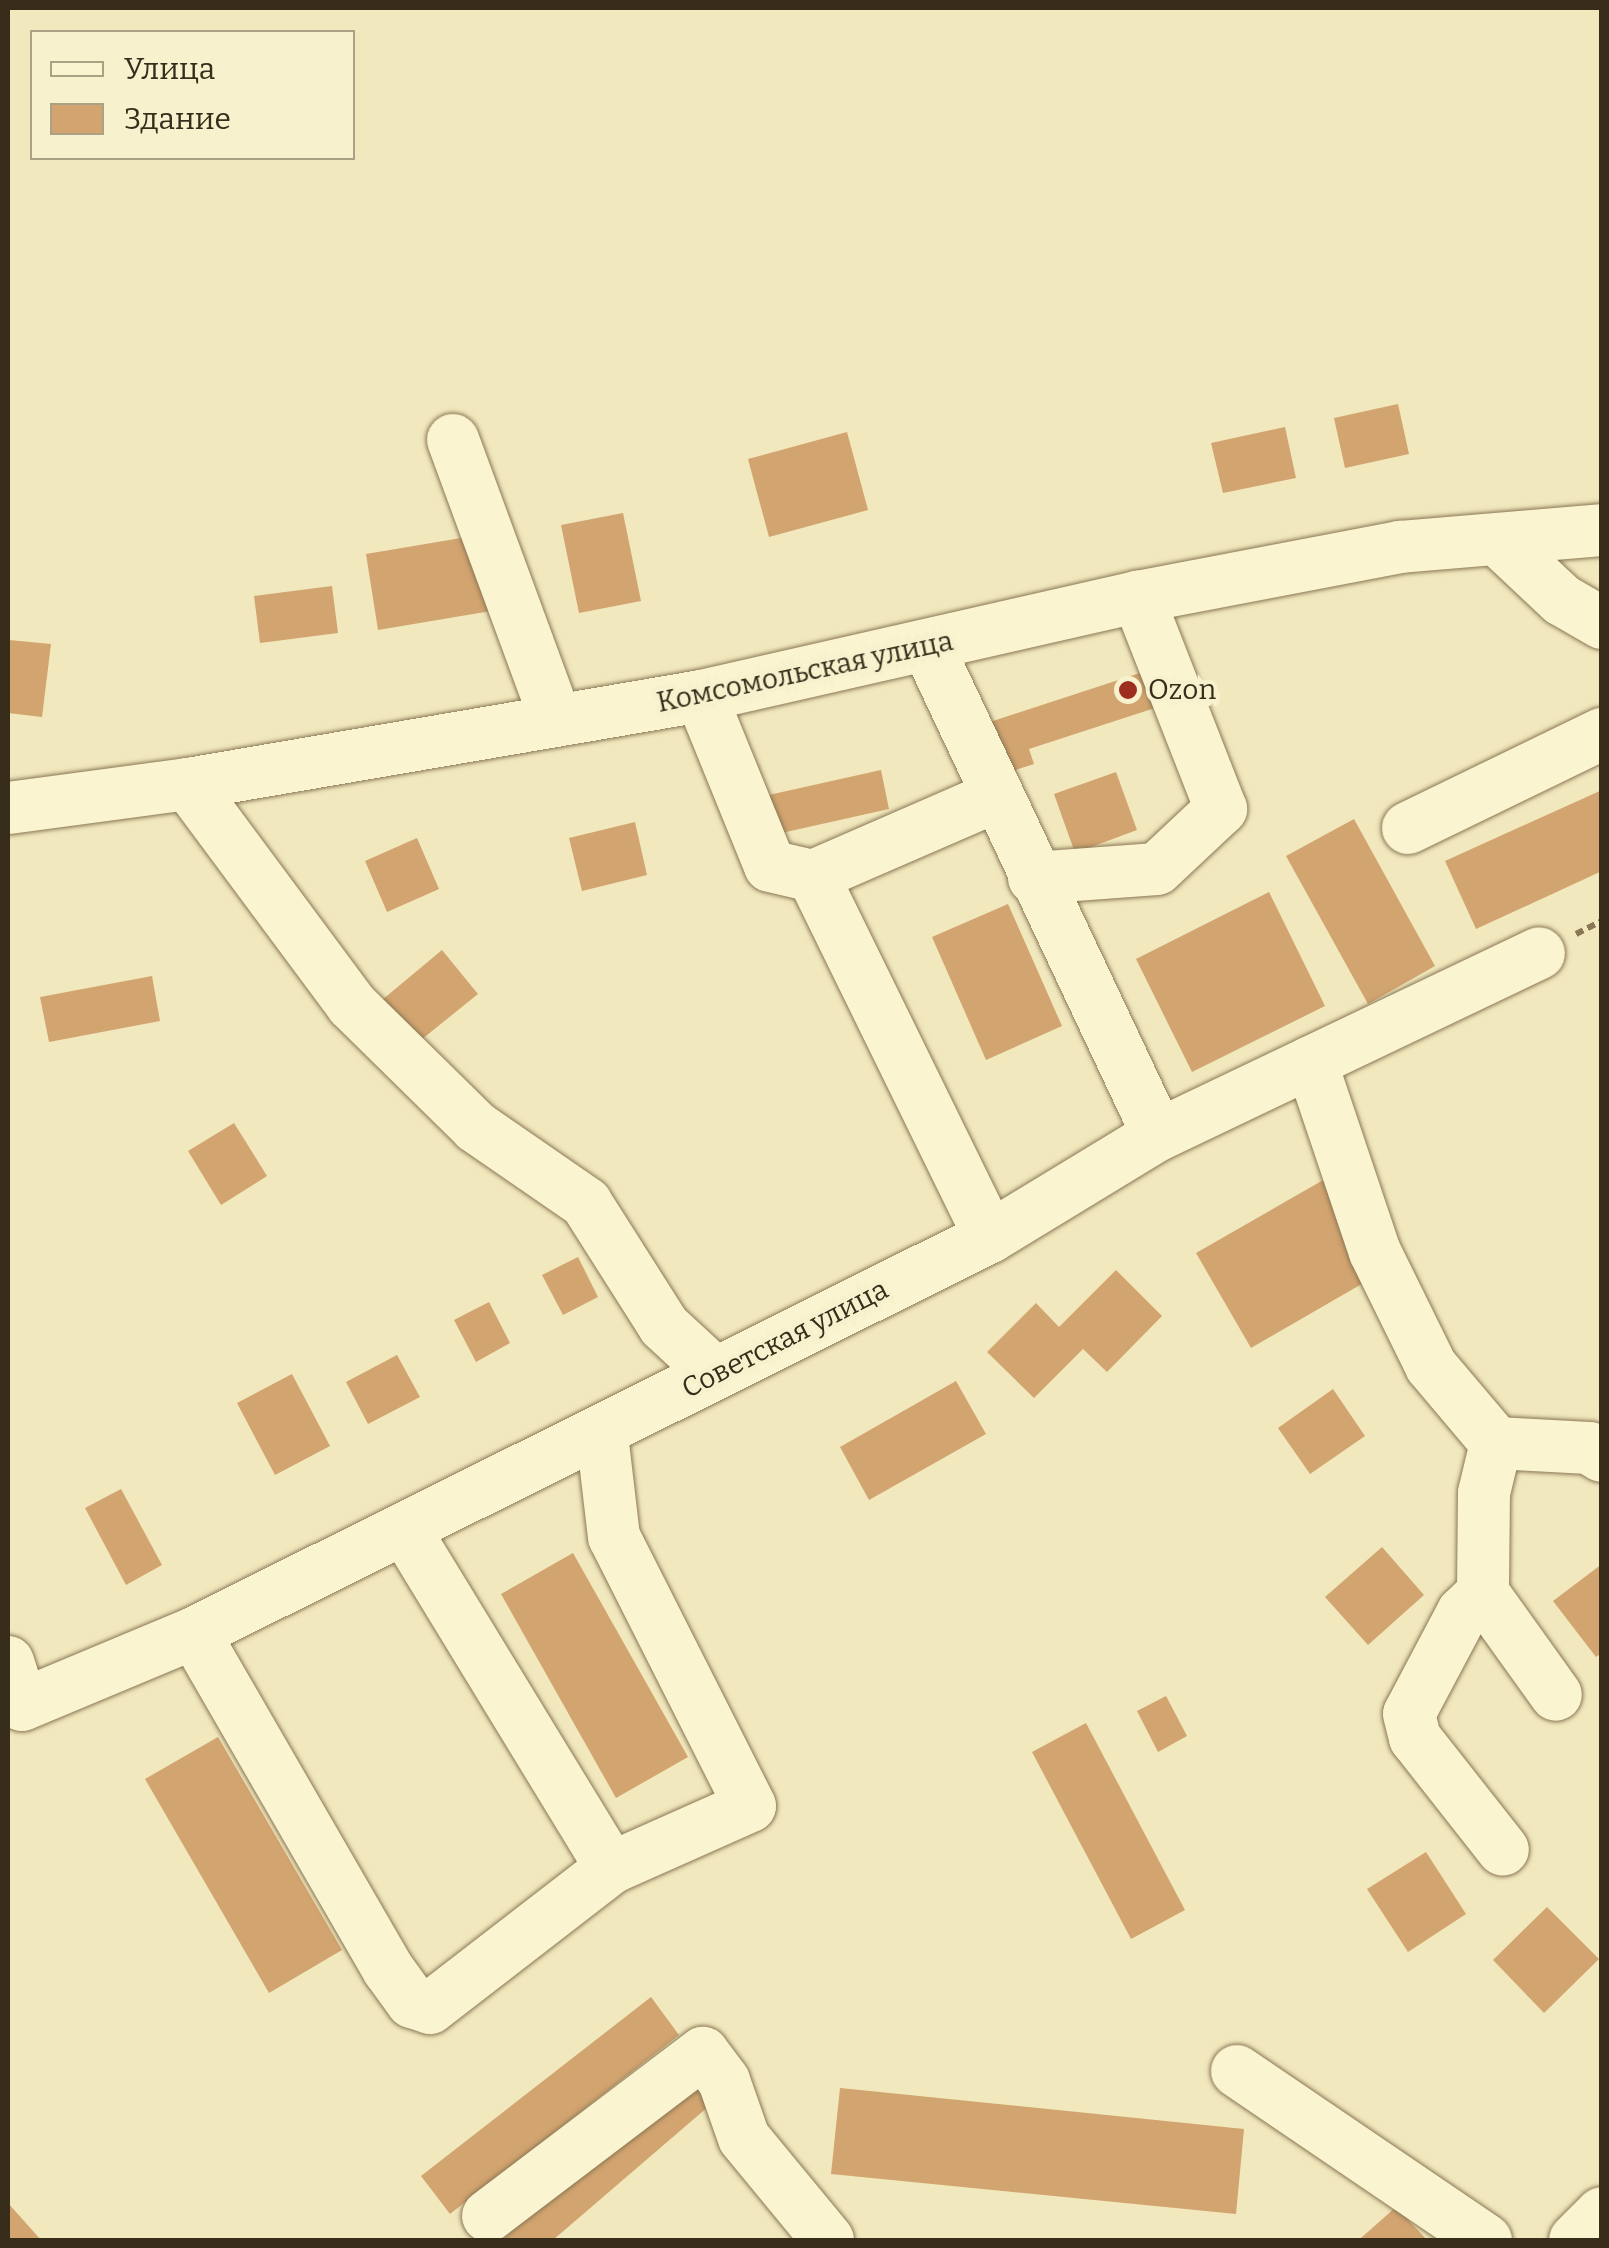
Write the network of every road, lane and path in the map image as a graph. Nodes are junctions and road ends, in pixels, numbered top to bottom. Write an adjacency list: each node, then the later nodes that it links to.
1 (453, 440): 8 (street)
2 (1602, 530): 3 (street, Комсомольская улица)
3 (1498, 540): 4 (street, Комсомольская улица); 5 (street)
4 (1138, 596): 6 (street, Комсомольская улица); 15 (street)
5 (1602, 623)
6 (928, 647): 7 (street, Комсомольская улица); 11 (street)
7 (701, 696): 8 (street, Комсомольская улица); 14 (street)
8 (556, 720): 10 (street, Комсомольская улица)
9 (1602, 734): 13 (street)
10 (188, 784): 12 (street, Комсомольская улица); 20 (street)
11 (996, 796): 14 (street); 15 (street)
12 (8, 808)
13 (1408, 828)
14 (813, 876): 19 (street)
15 (1034, 878): 18 (street)
16 (1539, 953): 17 (street, Советская улица)
17 (1311, 1062): 18 (street, Советская улица); 22 (street)
18 (1158, 1135): 19 (street, Советская улица)
19 (990, 1236): 20 (street, Советская улица)
20 (715, 1374): 21 (street, Советская улица)
21 (602, 1435): 24 (street, Советская улица); 30 (street)
22 (1496, 1443): 23 (street); 25 (street)
23 (1598, 1448)
24 (405, 1530): 26 (street, Советская улица); 30 (street)
25 (1482, 1593): 28 (street); 29 (street)
26 (194, 1633): 27 (street, Советская улица); 30 (street)
27 (15, 1683)
28 (1556, 1696)
29 (1503, 1850)
30 (611, 1868)
31 (1237, 2071): 35 (street)
32 (1602, 2214): 36 (street)
33 (488, 2216): 34 (street)
34 (828, 2240)
35 (1486, 2240)
36 (1575, 2240)

